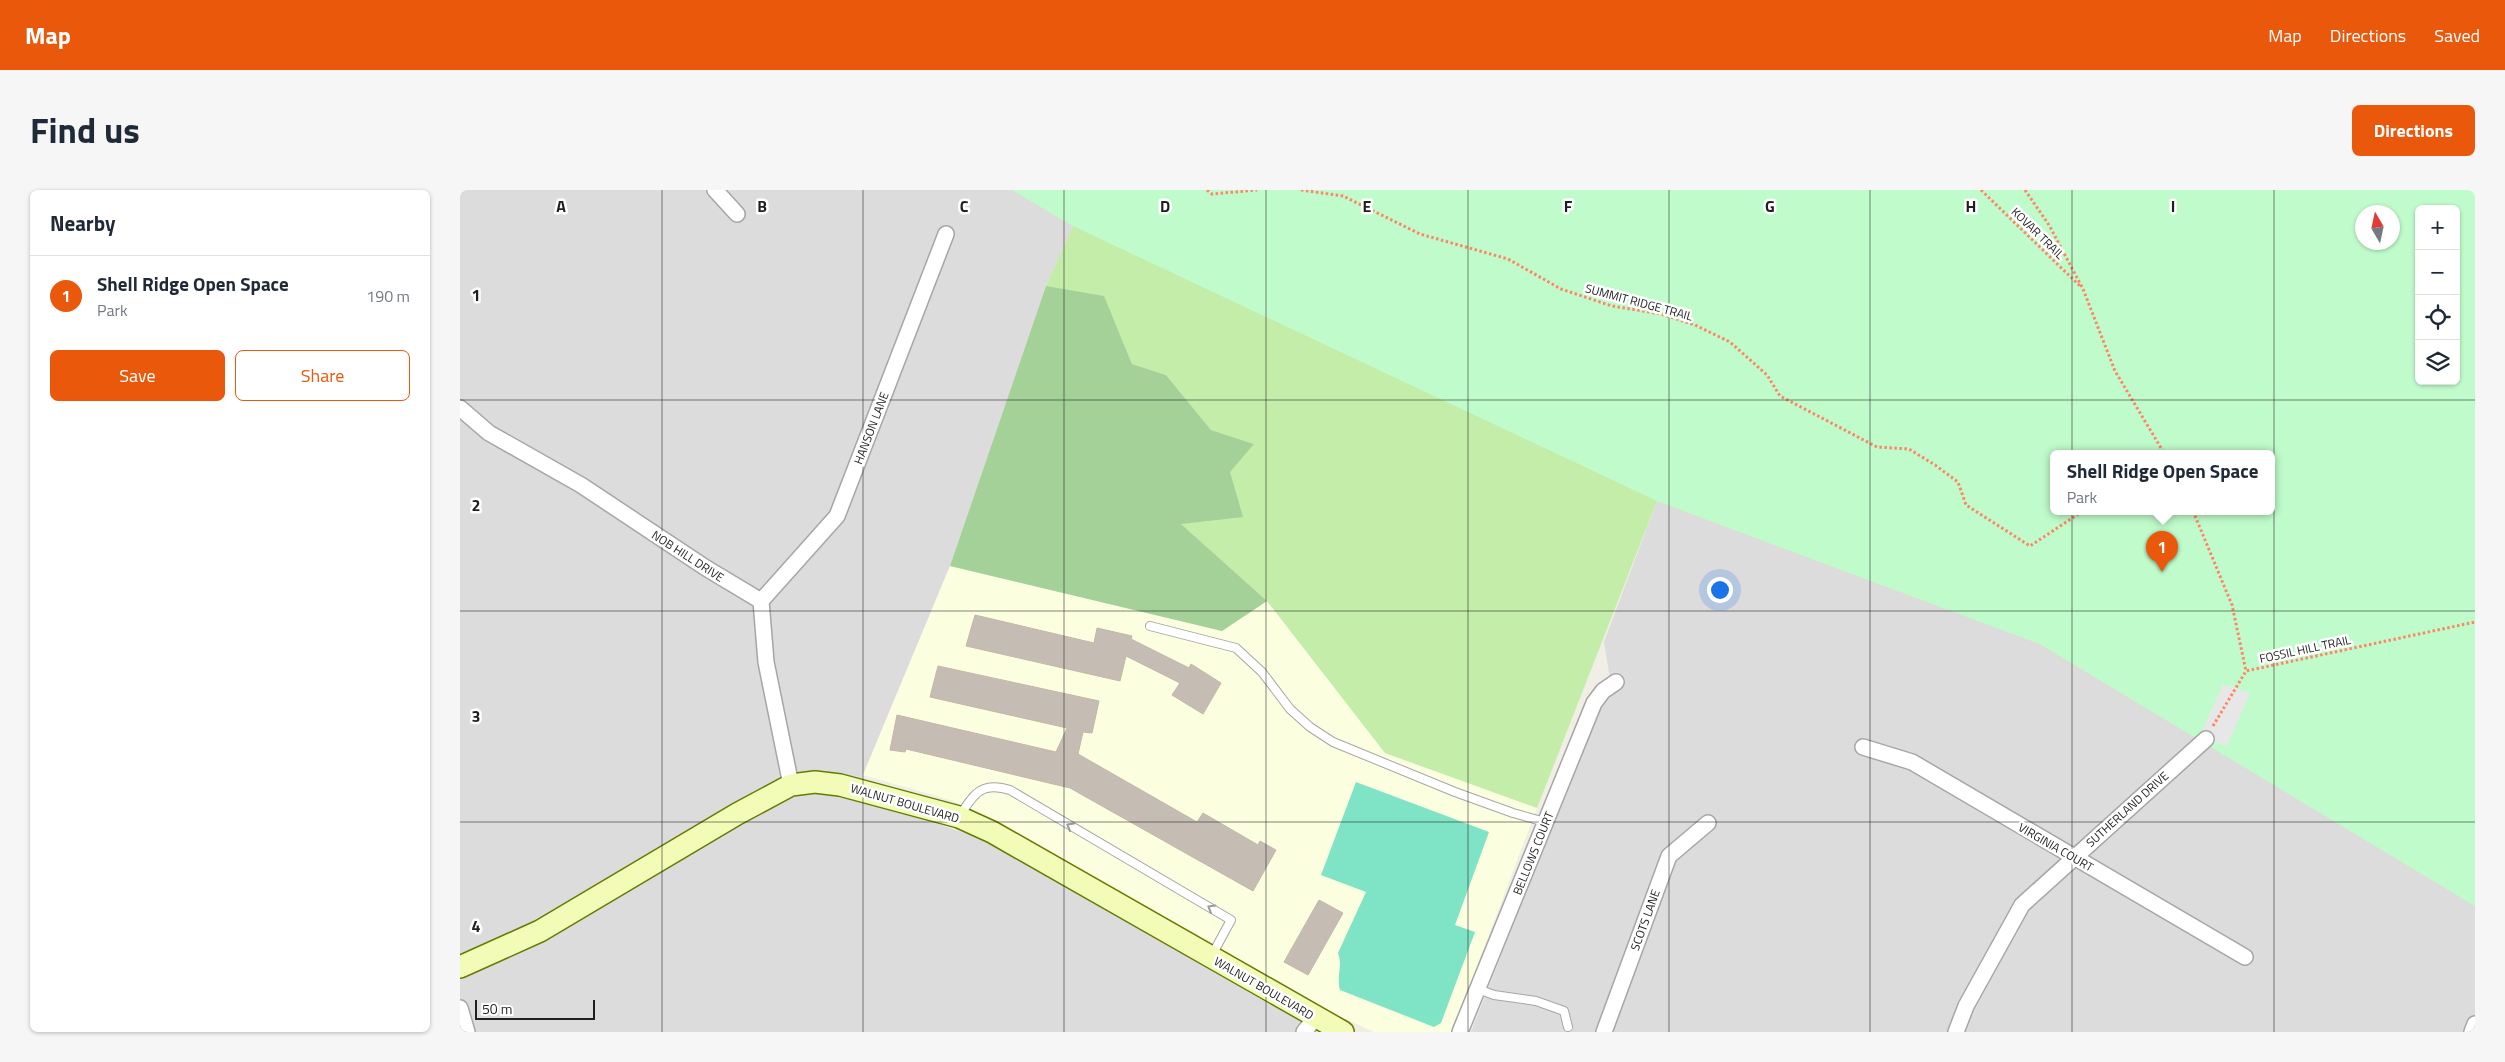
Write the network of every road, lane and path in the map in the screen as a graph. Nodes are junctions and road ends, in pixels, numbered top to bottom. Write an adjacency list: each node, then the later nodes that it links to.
1 (715, 190): 7 (street)
2 (1207, 190): 3 (path)
3 (1257, 190)
4 (1301, 190): 12 (path, SUMMIT RIDGE TRAIL)
5 (1981, 190): 9 (path, KOVAR TRAIL)
6 (2025, 190): 9 (path)
7 (737, 214)
8 (946, 234): 14 (street, HANSON LANE)
9 (2083, 288): 11 (path)
10 (460, 408): 14 (street, NOB HILL DRIVE)
11 (2162, 450)
12 (2078, 515)
13 (2195, 515): 17 (path, FOSSIL HILL TRAIL)
14 (761, 601): 21 (street)
15 (2475, 622): 17 (path, FOSSIL HILL TRAIL)
16 (1150, 626): 23 (lane)
17 (2246, 671): 19 (path)
18 (1616, 682): 23 (street, BELLOWS COURT)
19 (2206, 739): 25 (street, SUTHERLAND DRIVE)
20 (1863, 747): 25 (street, VIRGINIA COURT)
21 (791, 785): 22 (street, WALNUT BOULEVARD); 28 (street, WALNUT BOULEVARD)
22 (959, 817): 26 (street, WALNUT BOULEVARD); 26 (lane, one-way to 22)
23 (1546, 822): 29 (street, BELLOWS COURT)
24 (1708, 823): 37 (street, SCOTS LANE)
25 (2074, 857): 27 (street, VIRGINIA COURT); 38 (street, SUTHERLAND DRIVE)
26 (1210, 957): 32 (street, WALNUT BOULEVARD)
27 (2245, 957)
28 (460, 967)
29 (1478, 989): 33 (lane); 36 (street, BELLOWS COURT)
30 (460, 1008): 34 (street)
31 (2475, 1024): 39 (street)
32 (1310, 1025): 35 (street, WALNUT BOULEVARD)
33 (1568, 1027)
34 (467, 1032)
35 (1343, 1032)
36 (1460, 1032)
37 (1604, 1032)
38 (1956, 1032)
39 (2472, 1032)

